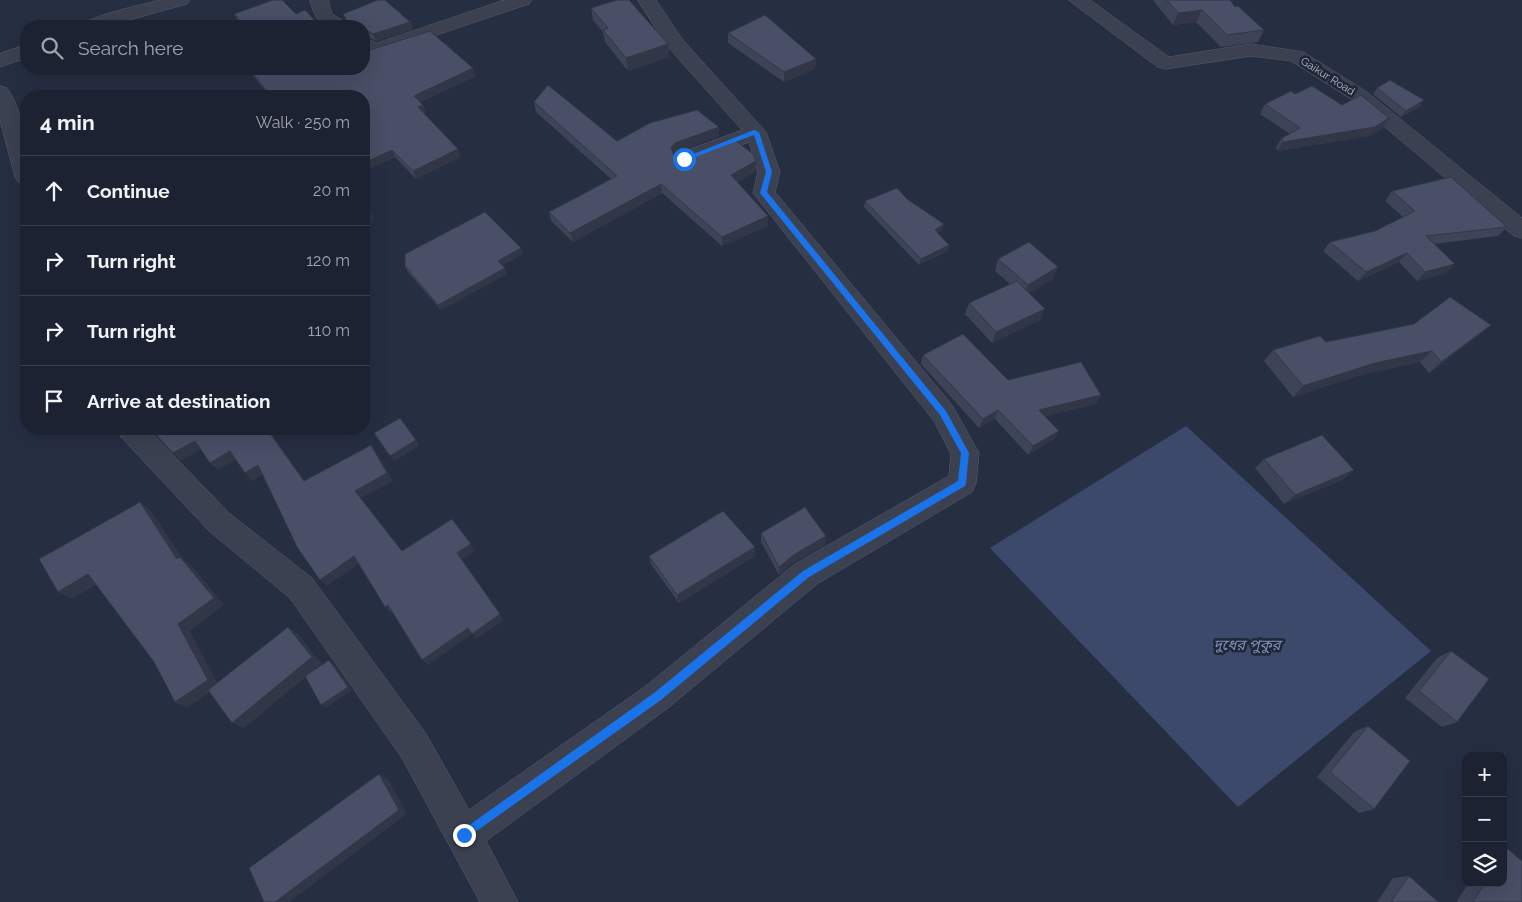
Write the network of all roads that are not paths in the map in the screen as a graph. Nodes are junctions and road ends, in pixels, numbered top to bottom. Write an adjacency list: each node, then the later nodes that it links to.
1 (181, 0): 6 (street)
2 (320, 0): 7 (street)
3 (523, 0): 8 (street)
4 (647, 0): 12 (street)
5 (1078, 0): 15 (street, Gaikur Road)
6 (107, 20)
7 (329, 20)
8 (370, 48)
9 (20, 53): 10 (street)
10 (0, 61)
11 (0, 92): 13 (street)
12 (756, 132): 14 (street); 17 (street)
13 (20, 155)
14 (684, 159)
15 (1522, 230)
16 (137, 435): 17 (street)
17 (464, 835): 18 (street)
18 (500, 902)

